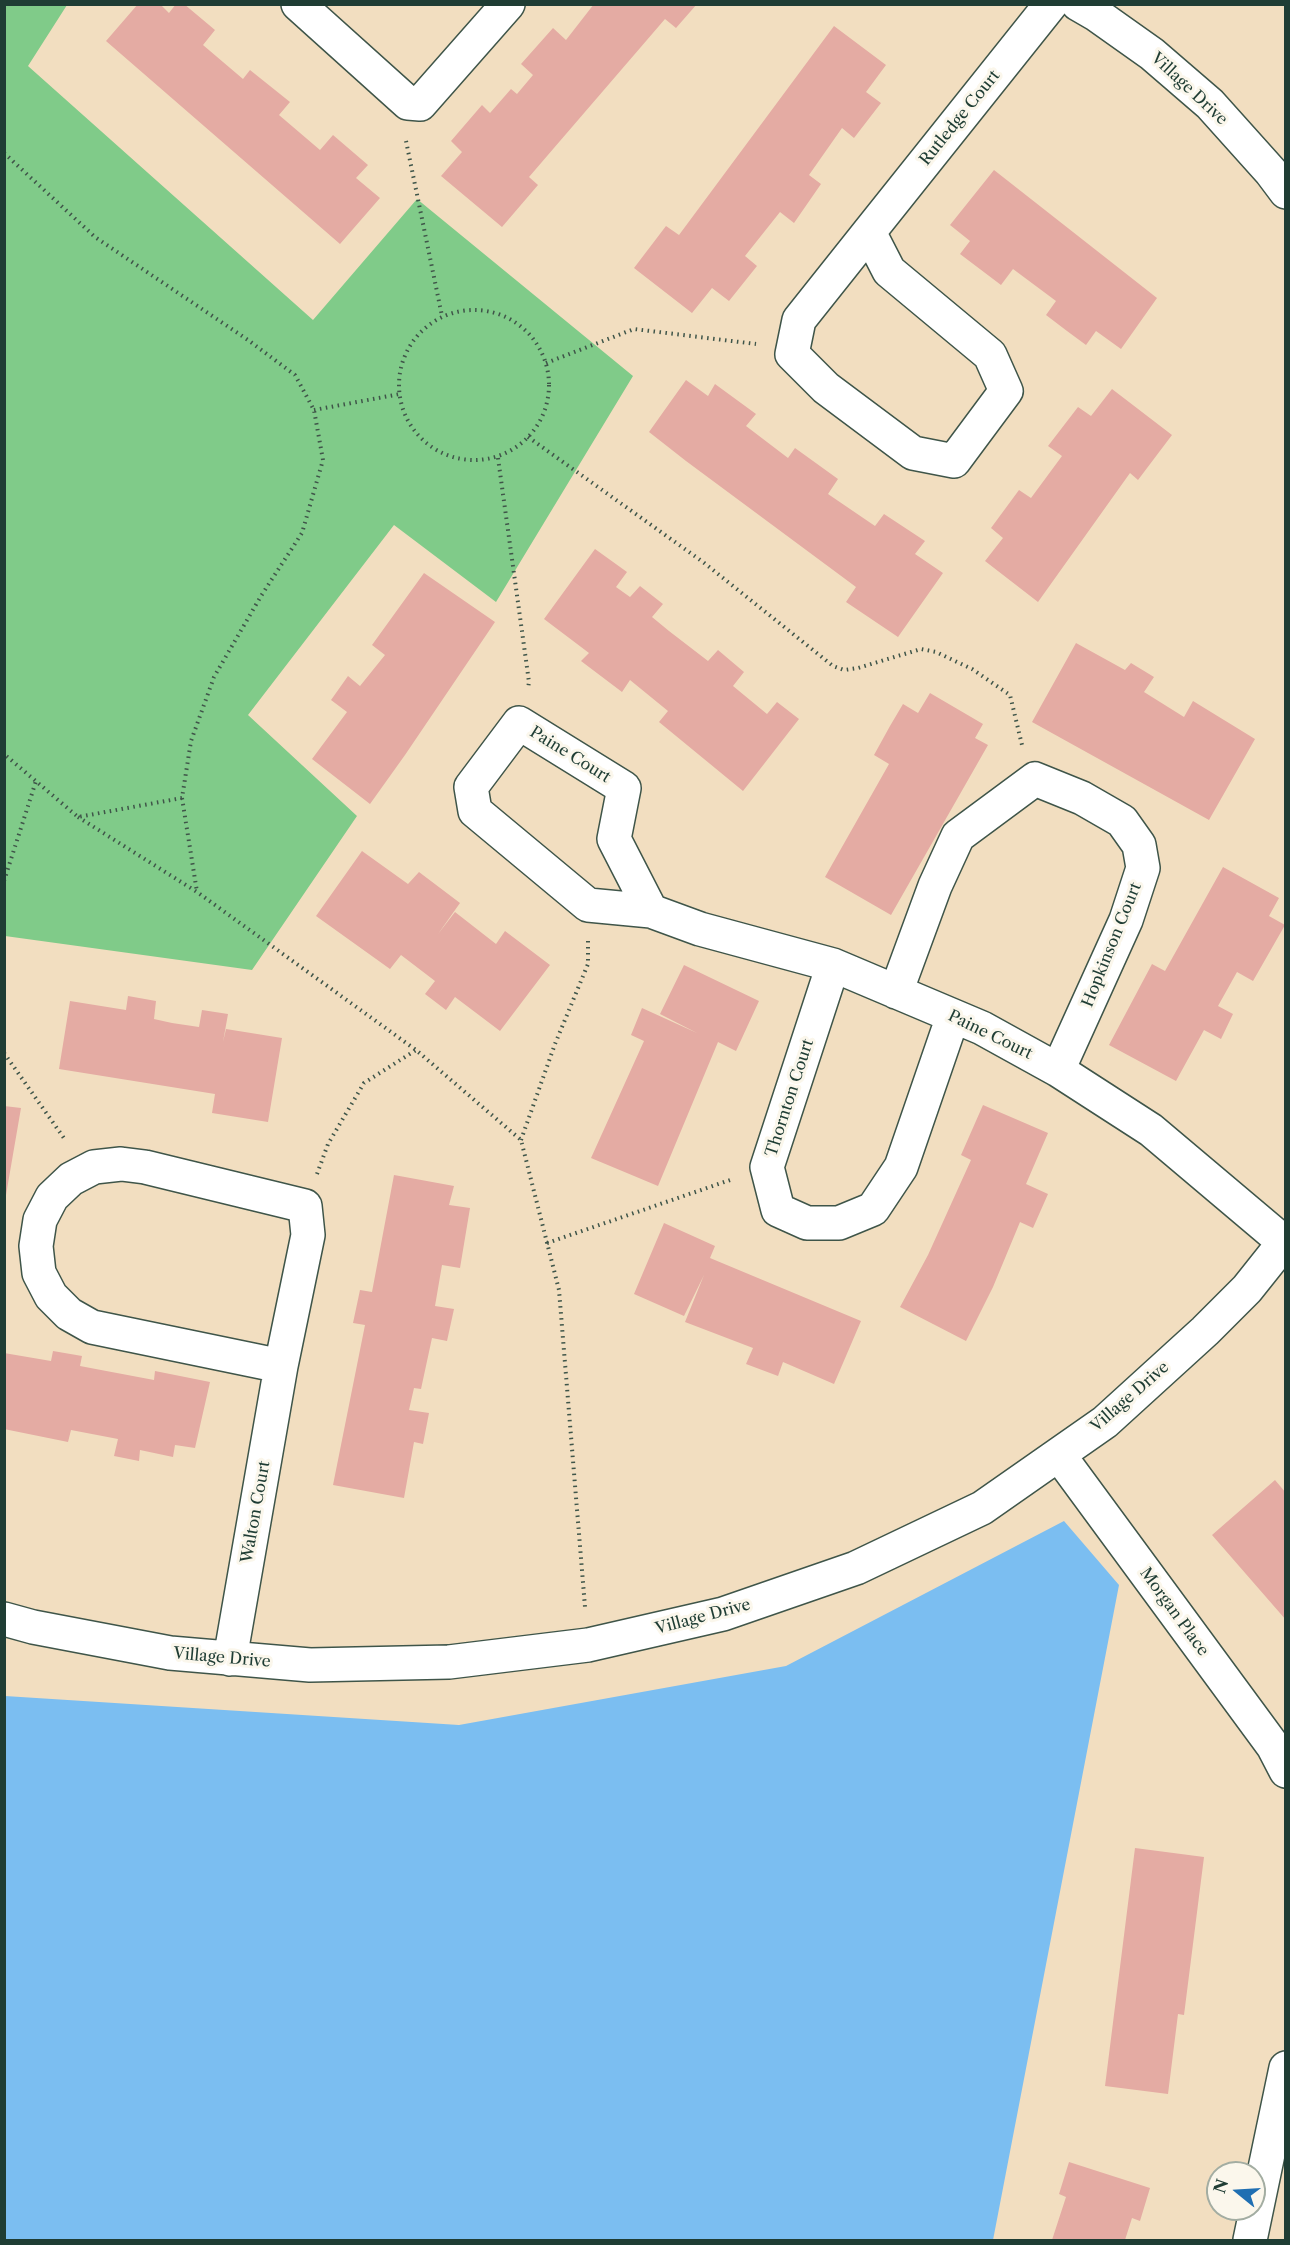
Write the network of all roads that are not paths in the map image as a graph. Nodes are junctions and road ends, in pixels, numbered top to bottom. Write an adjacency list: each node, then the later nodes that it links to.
1 (298, 4): 2 (street)
2 (508, 4)
3 (1051, 4): 6 (street, Rutledge Court)
4 (1077, 4): 5 (street, Village Drive)
5 (1286, 192)
6 (869, 232): 6 (street, Rutledge Court)
7 (651, 911): 7 (street, Paine Court); 8 (street, Paine Court)
8 (833, 965): 9 (street, Paine Court); 10 (street, Thornton Court)
9 (896, 992): 10 (street, Paine Court); 11 (street, Hopkinson Court)
10 (954, 1016): 11 (street, Paine Court)
11 (1058, 1070): 12 (street, Paine Court)
12 (1285, 1242): 14 (street, Village Drive)
13 (281, 1366): 13 (street, Walton Court); 16 (street, Walton Court)
14 (1059, 1455): 16 (street, Village Drive); 17 (street, Morgan Place)
15 (4, 1618): 16 (street, Village Drive)
16 (230, 1659)
17 (1286, 1771)
18 (1286, 2068): 19 (street)
19 (1250, 2241)

